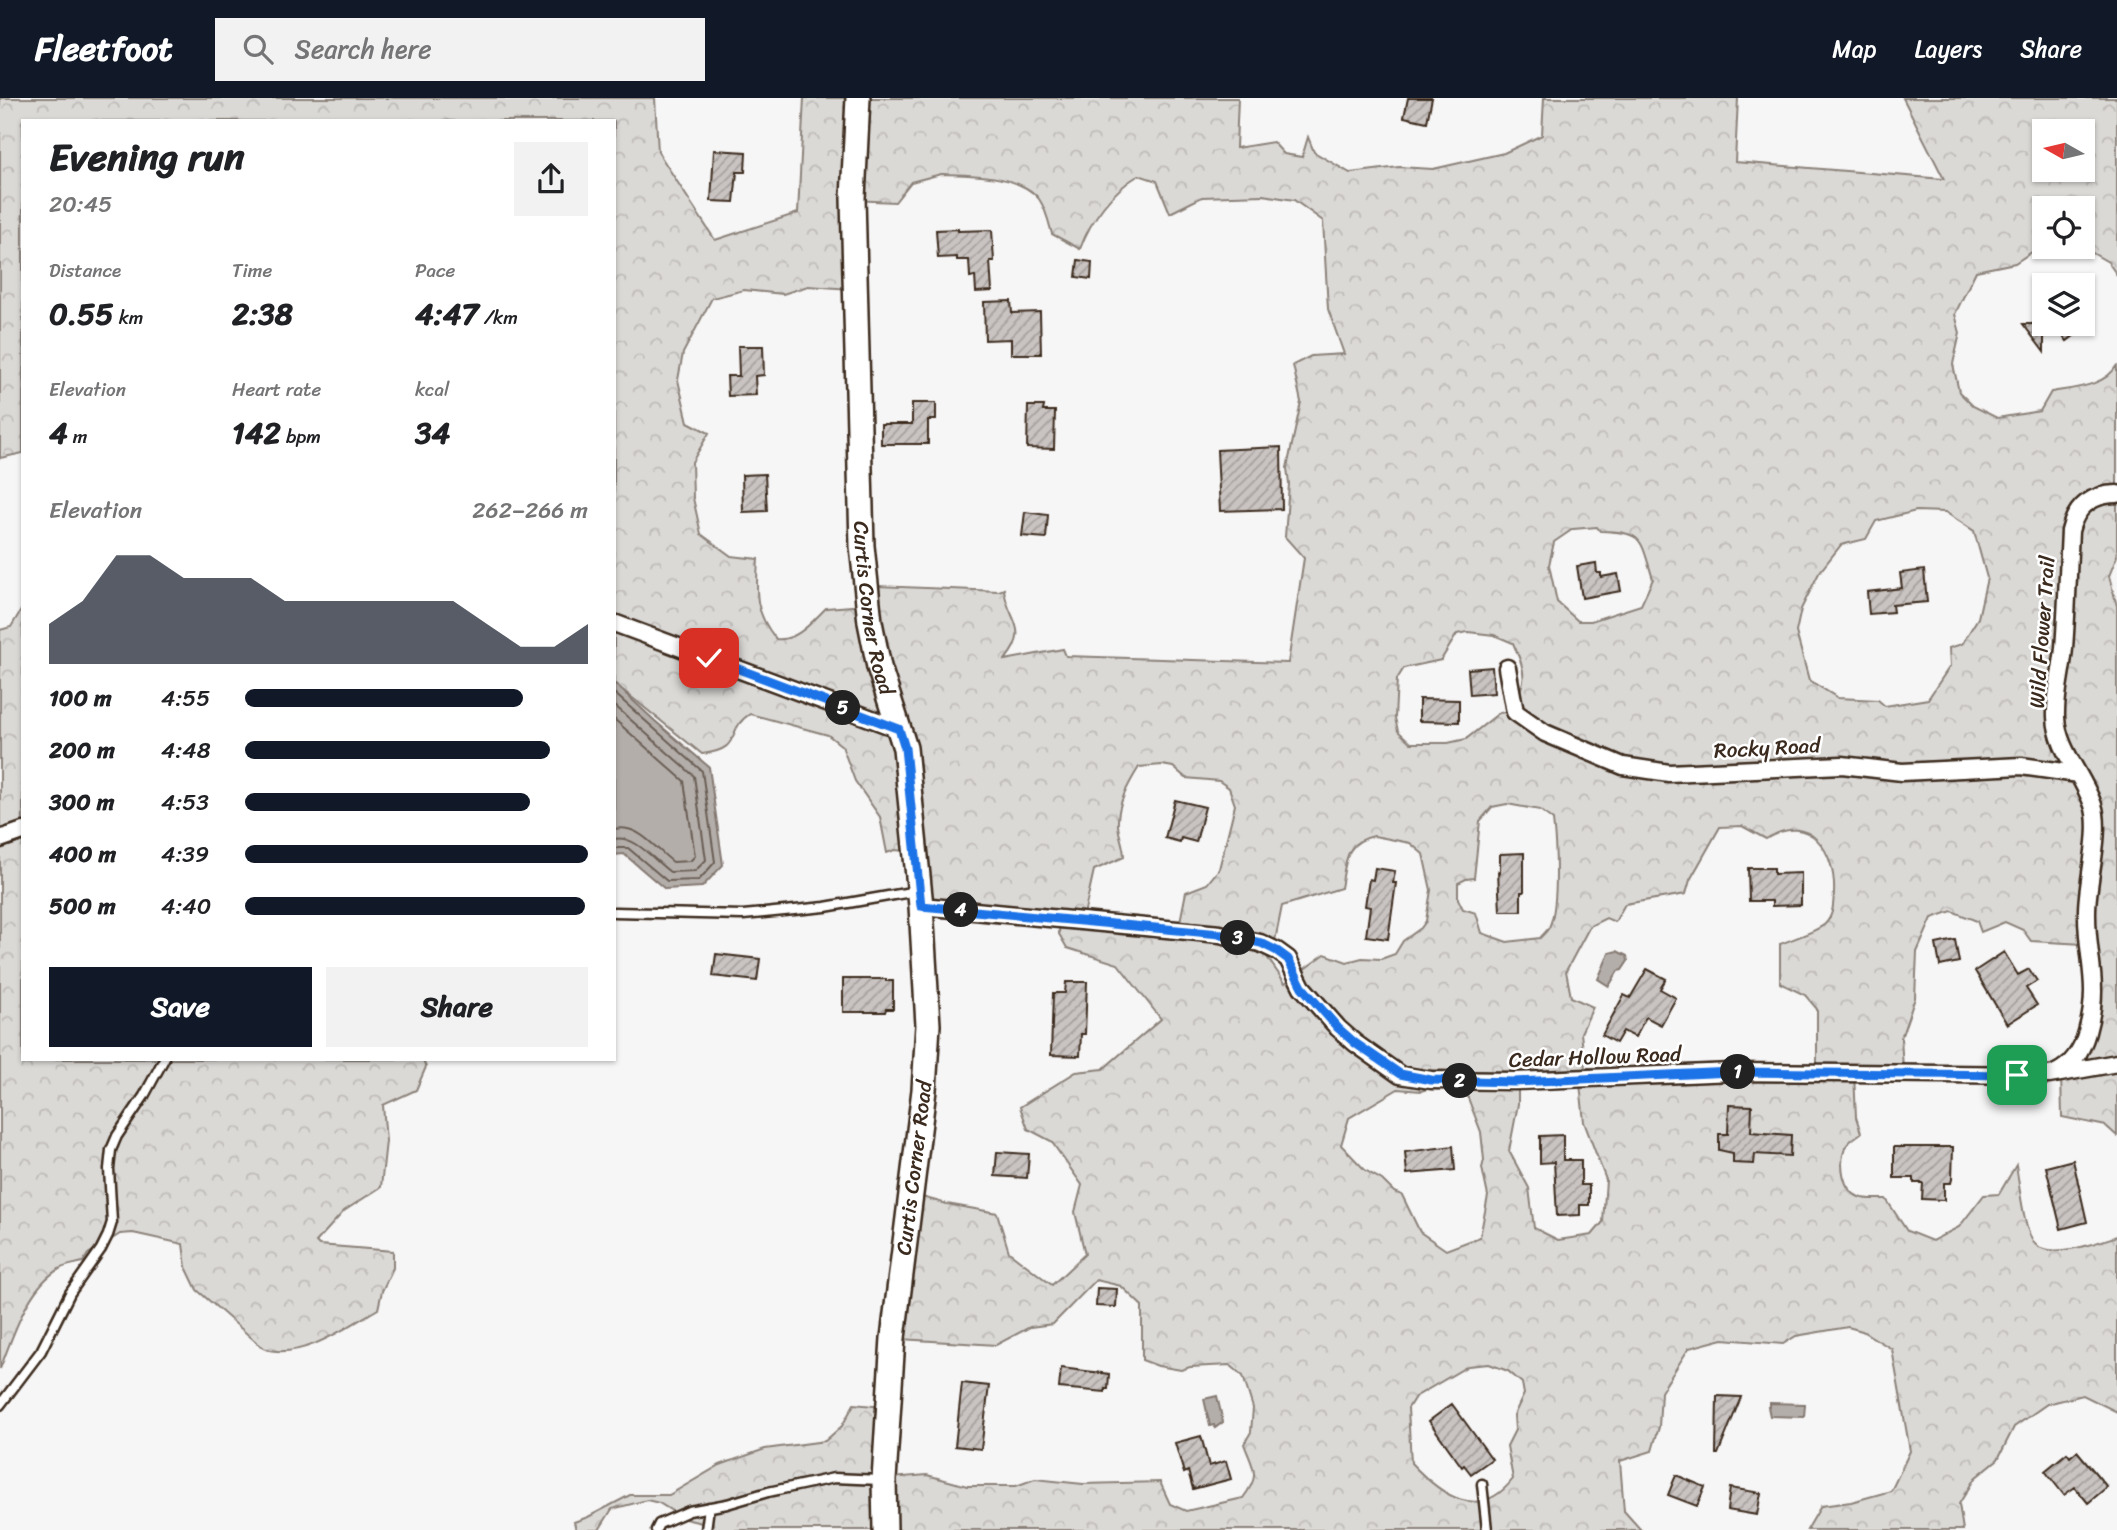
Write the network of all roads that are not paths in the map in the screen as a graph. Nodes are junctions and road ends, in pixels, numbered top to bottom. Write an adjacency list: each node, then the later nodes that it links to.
1 (858, 98): 5 (street, Curtis Corner Road)
2 (2117, 494): 6 (street, Wild Flower Trail)
3 (616, 624): 5 (street)
4 (1507, 668): 6 (street, Rocky Road)
5 (899, 729): 9 (street, Curtis Corner Road)
6 (2078, 774): 13 (street, Wild Flower Trail)
7 (21, 832): 8 (street)
8 (0, 839)
9 (921, 898): 10 (lane); 13 (street, Cedar Hollow Road); 15 (street, Curtis Corner Road)
10 (616, 912)
11 (163, 1061): 14 (lane)
12 (2117, 1063): 13 (street, Cedar Hollow Road)
13 (2056, 1073)
14 (0, 1405)
15 (884, 1480): 17 (lane); 20 (street, Curtis Corner Road)
16 (1482, 1484): 21 (lane)
17 (709, 1507): 18 (lane); 19 (lane)
18 (656, 1530)
19 (706, 1530)
20 (885, 1530)
21 (1488, 1530)

